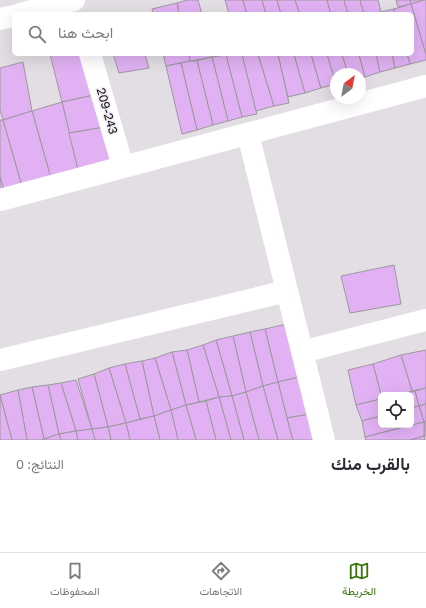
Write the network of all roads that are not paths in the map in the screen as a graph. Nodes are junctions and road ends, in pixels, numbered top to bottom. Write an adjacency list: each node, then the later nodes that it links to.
1 (74, 0): 2 (street); 3 (street)
2 (28, 12)
3 (77, 12)
4 (12, 16): 5 (street)
5 (0, 19)
6 (91, 56): 9 (street, 209-243)
7 (426, 86): 8 (street)
8 (248, 134): 9 (street); 11 (street)
9 (123, 167): 10 (street)
10 (0, 200)
11 (287, 291): 13 (street); 14 (street)
12 (426, 320): 13 (street)
13 (302, 352): 15 (street)
14 (0, 360)
15 (324, 440)

